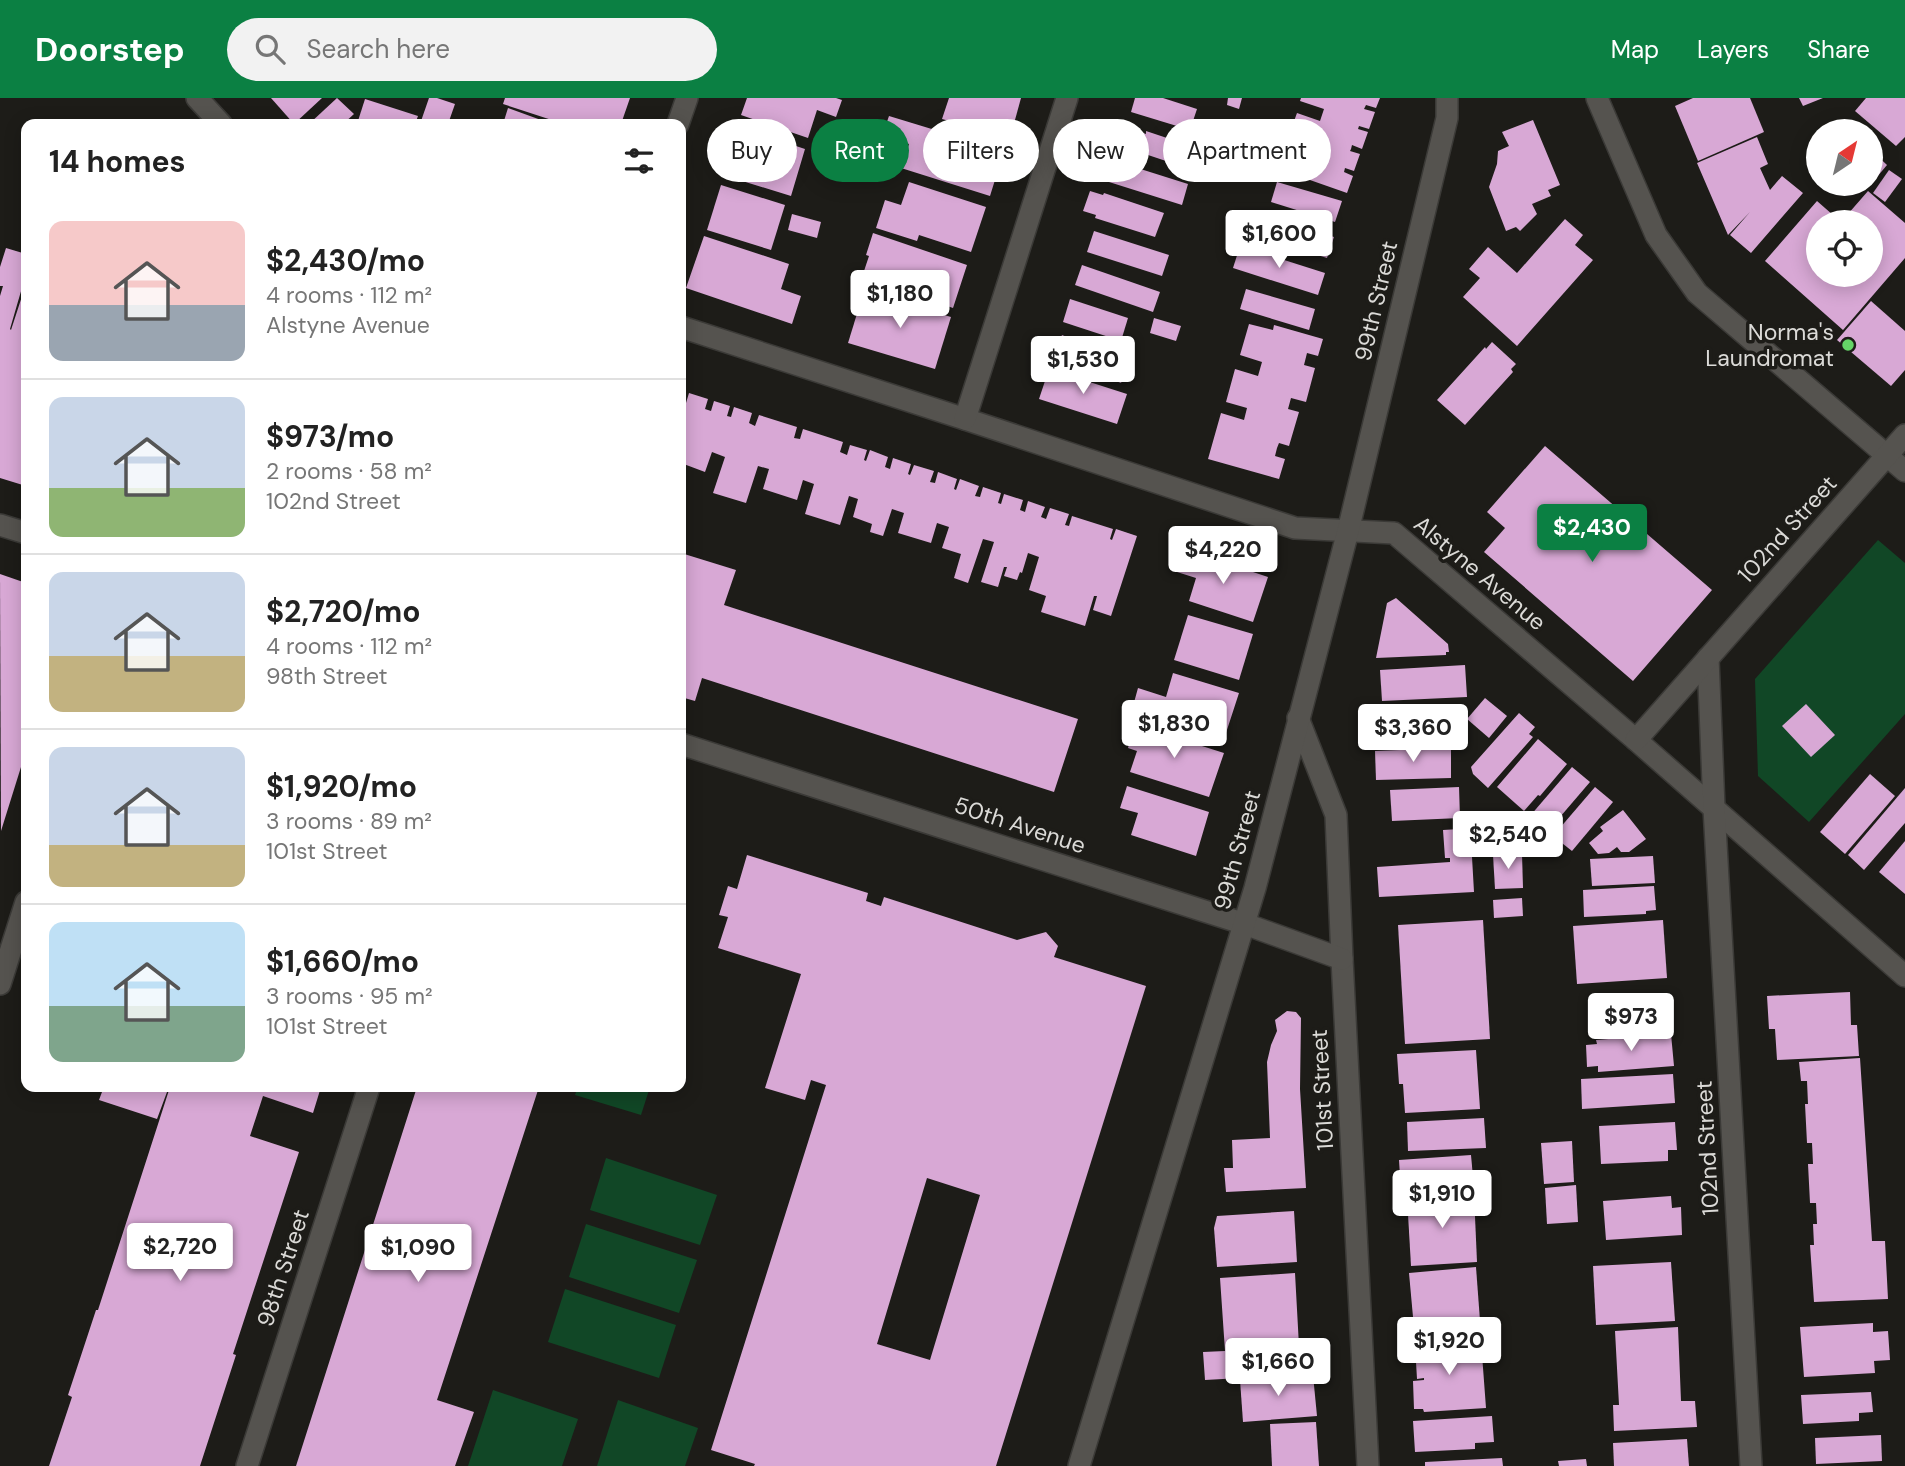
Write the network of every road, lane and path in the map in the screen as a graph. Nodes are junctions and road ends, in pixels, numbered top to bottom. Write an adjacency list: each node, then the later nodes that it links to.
1 (197, 98): 7 (street)
2 (687, 98): 8 (street)
3 (1067, 98): 10 (street)
4 (1458, 98): 6 (street, 99th Street)
5 (1597, 98): 12 (street)
6 (1447, 108): 15 (street, 99th Street)
7 (216, 119)
8 (680, 119)
9 (686, 329): 10 (street, Alstyne Avenue)
10 (965, 419): 15 (street, Alstyne Avenue)
11 (1905, 435): 12 (street, 102nd Street)
12 (1886, 456): 13 (street); 17 (street, 102nd Street)
13 (1905, 471)
14 (0, 525): 16 (street)
15 (1348, 531): 18 (street, 99th Street); 19 (street, Alstyne Avenue)
16 (21, 532)
17 (1708, 658): 19 (street, 102nd Street); 21 (street, 102nd Street)
18 (1298, 718): 23 (street, 99th Street); 24 (street, 101st Street)
19 (1636, 740): 21 (street, Alstyne Avenue)
20 (686, 746): 23 (street, 50th Avenue)
21 (1714, 808): 25 (street, Alstyne Avenue); 31 (street, 102nd Street)
22 (21, 918): 26 (street)
23 (1245, 924): 24 (street, 50th Avenue); 29 (street, 99th Street)
24 (1342, 959): 30 (street, 101st Street)
25 (1905, 976)
26 (0, 984)
27 (367, 1092): 28 (street, 98th Street)
28 (247, 1466)
29 (1079, 1466)
30 (1368, 1466)
31 (1751, 1466)

